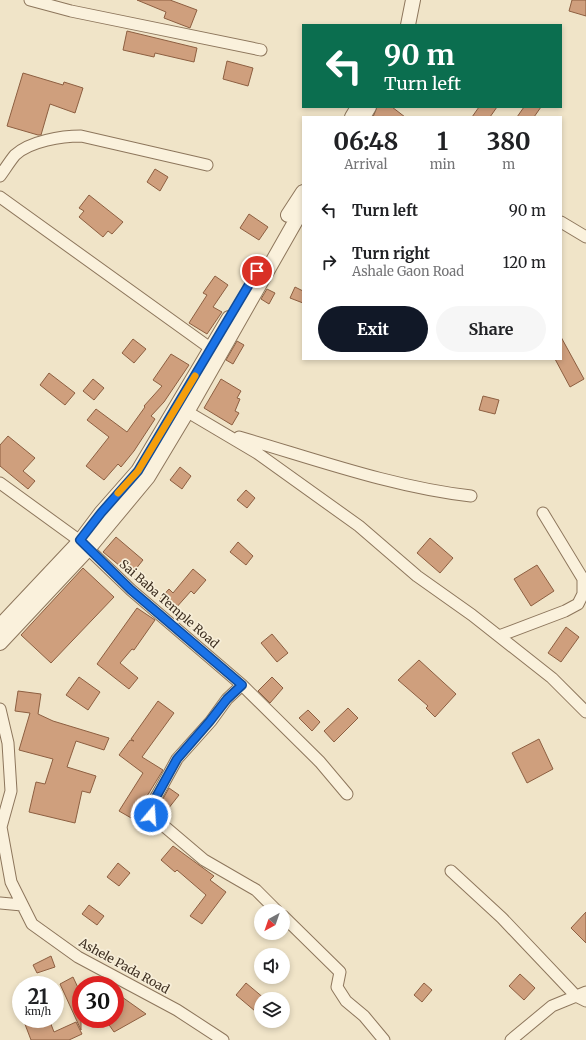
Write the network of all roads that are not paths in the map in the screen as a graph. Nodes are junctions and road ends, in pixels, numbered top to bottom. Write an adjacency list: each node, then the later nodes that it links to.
1 (30, 0): 4 (street)
2 (413, 0): 3 (street)
3 (407, 24)
4 (261, 50)
5 (207, 165): 6 (street)
6 (0, 176)
7 (302, 194): 12 (street)
8 (0, 197): 12 (street)
9 (302, 210): 12 (street)
10 (562, 223): 11 (street)
11 (586, 237)
12 (215, 352): 13 (street)
13 (182, 409): 14 (street); 18 (street)
14 (222, 432): 16 (street); 20 (street)
15 (0, 483): 18 (street, Sai Baba Temple Road)
16 (470, 496)
17 (543, 513): 20 (street)
18 (85, 544): 19 (street); 21 (street); 22 (street, Sai Baba Temple Road)
19 (0, 626)
20 (499, 636): 24 (street)
21 (0, 643)
22 (242, 685): 25 (street, Sai Baba Temple Road); 28 (street)
23 (0, 709): 29 (street, Ashele Pada Road)
24 (586, 712)
25 (347, 794)
26 (451, 871): 31 (street)
27 (0, 903): 29 (street)
28 (270, 904)
29 (22, 905): 32 (street, Ashele Pada Road)
30 (290, 923): 33 (street)
31 (583, 996): 34 (street)
32 (224, 1040)
33 (384, 1040)
34 (511, 1040)

